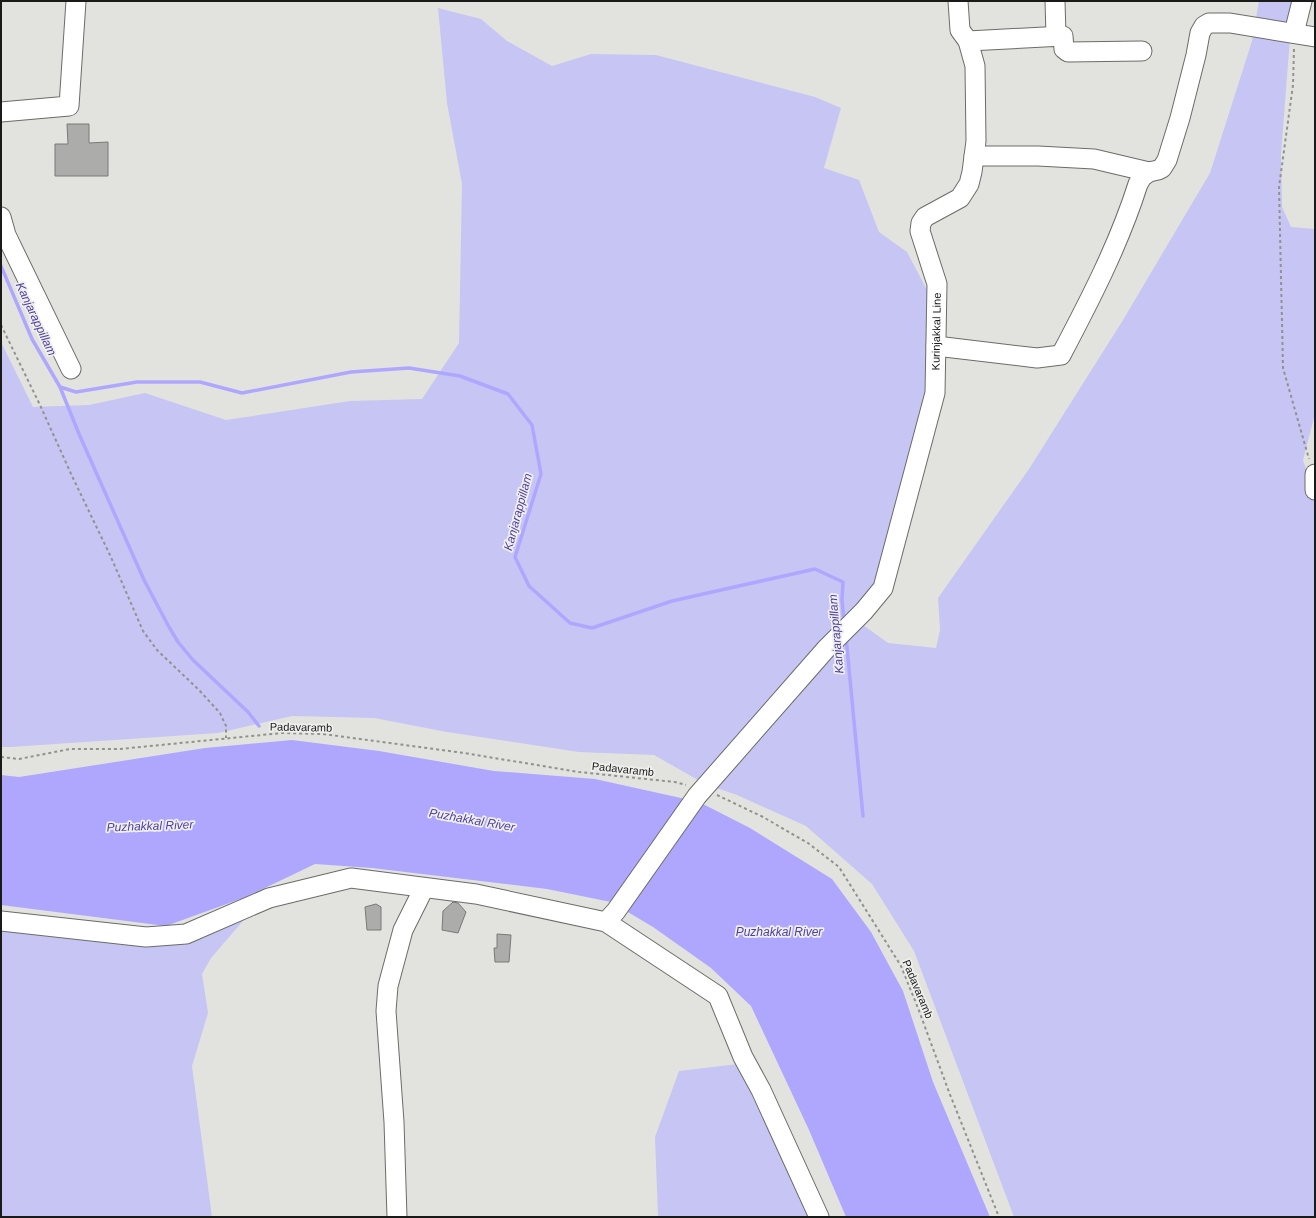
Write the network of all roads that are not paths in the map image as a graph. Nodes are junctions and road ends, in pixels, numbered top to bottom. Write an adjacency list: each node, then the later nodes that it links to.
1 (76, 1): 10 (street)
2 (958, 1): 8 (street, Kurinjakkal Line)
3 (1055, 1): 6 (street)
4 (1302, 1): 5 (street)
5 (1294, 33): 7 (street); 12 (street)
6 (1056, 36): 8 (street); 9 (street)
7 (1315, 37)
8 (968, 41): 11 (street, Kurinjakkal Line)
9 (1142, 51)
10 (1, 112)
11 (974, 156): 12 (street); 14 (street, Kurinjakkal Line)
12 (1149, 172): 14 (street)
13 (1, 217): 15 (street)
14 (936, 346): 17 (street, Kurinjakkal Line)
15 (71, 369)
16 (424, 888): 17 (street); 18 (street); 19 (street)
17 (611, 916): 20 (street)
18 (1, 921)
19 (397, 1217)
20 (819, 1217)

